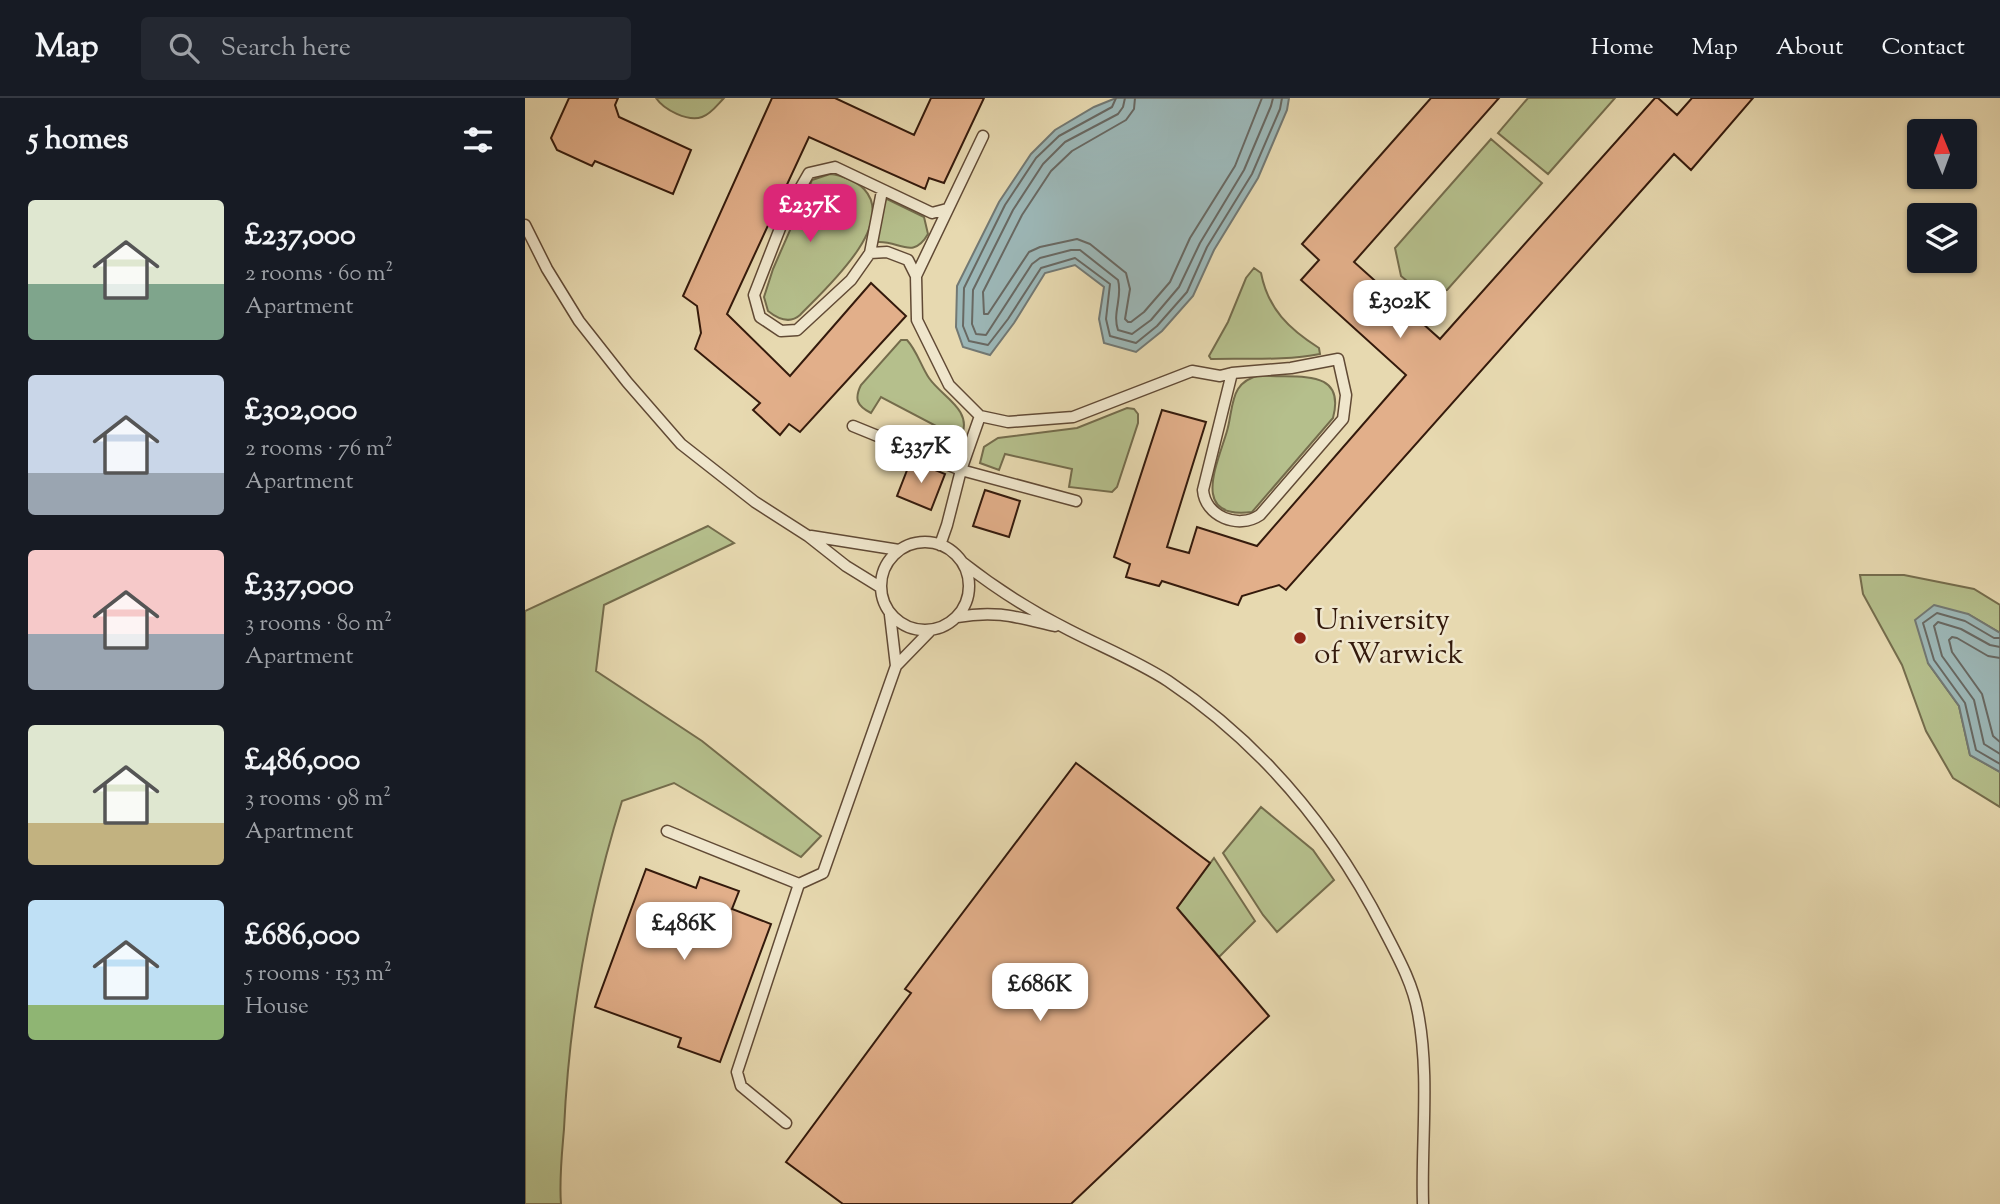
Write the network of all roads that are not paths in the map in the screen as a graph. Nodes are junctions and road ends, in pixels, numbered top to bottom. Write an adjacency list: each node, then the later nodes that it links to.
1 (983, 136): 3 (lane)
2 (882, 191): 3 (lane); 5 (lane); 5 (lane)
3 (947, 209): 6 (lane)
4 (525, 225): 12 (lane)
5 (870, 253): 6 (lane)
6 (916, 276): 8 (lane)
7 (1233, 373): 7 (lane); 8 (lane)
8 (980, 416): 10 (lane)
9 (853, 426): 10 (lane)
10 (961, 470): 11 (lane); 13 (lane)
11 (1076, 501)
12 (808, 536): 14 (lane); 16 (lane)
13 (940, 545): 14 (lane); 15 (lane)
14 (899, 550): 16 (lane)
15 (962, 562): 18 (lane); 19 (lane)
16 (880, 587): 17 (lane)
17 (890, 615): 20 (lane); 21 (lane)
18 (957, 617): 19 (lane); 20 (lane)
19 (1067, 629): 25 (lane)
20 (930, 631): 21 (lane)
21 (896, 666): 23 (lane)
22 (667, 831): 23 (lane)
23 (799, 884): 24 (lane)
24 (786, 1122)
25 (1423, 1204)

